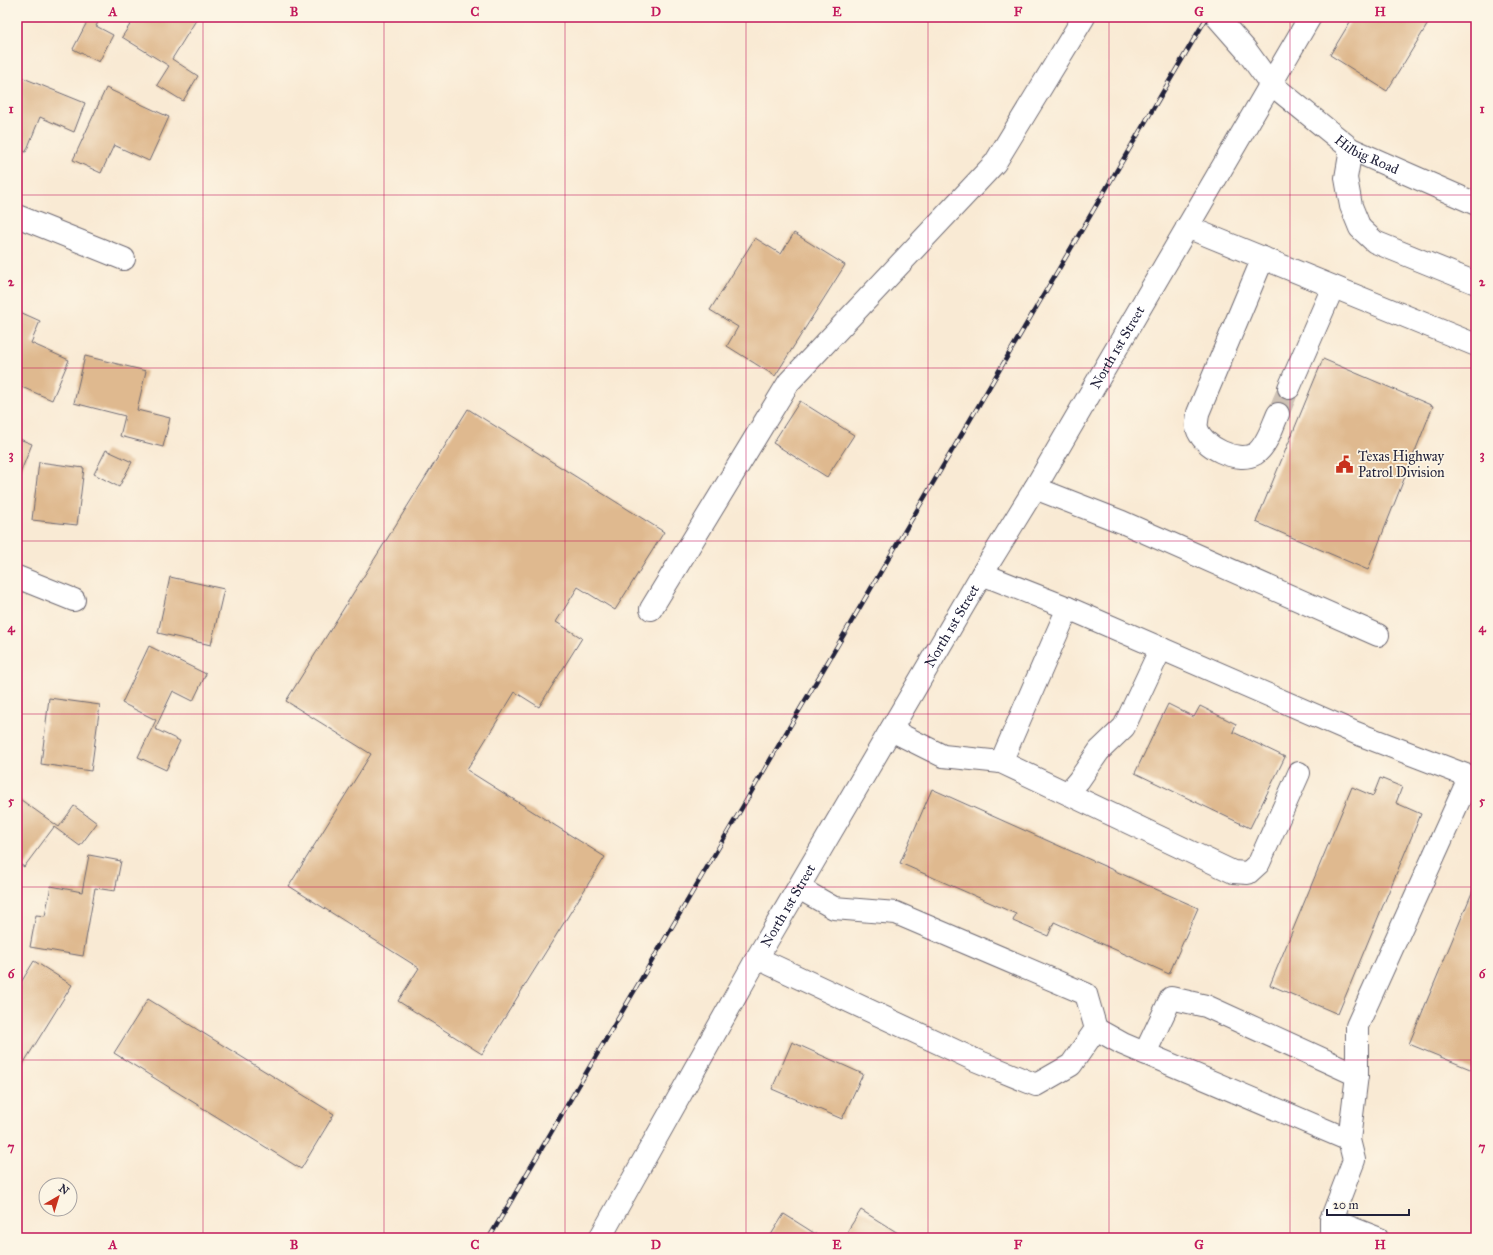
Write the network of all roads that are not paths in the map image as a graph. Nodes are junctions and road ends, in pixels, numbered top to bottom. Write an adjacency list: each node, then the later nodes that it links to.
1 (1084, 17): 21 (street)
2 (1217, 17): 4 (street, Hilbig Road)
3 (1310, 17): 4 (street, North 1st Street)
4 (1270, 84): 5 (street, Hilbig Road); 8 (street, North 1st Street)
5 (1351, 149): 6 (street, Hilbig Road); 11 (street)
6 (1476, 204)
7 (17, 216): 10 (street)
8 (1187, 227): 9 (street); 16 (street, North 1st Street)
9 (1263, 258): 12 (street); 15 (street)
10 (124, 259)
11 (1476, 283)
12 (1334, 287): 13 (street); 14 (street)
13 (1476, 345)
14 (1289, 388)
15 (1278, 414)
16 (1035, 488): 17 (street, North 1st Street); 22 (street)
17 (982, 574): 20 (street); 24 (street, North 1st Street)
18 (17, 577): 19 (street)
19 (74, 600)
20 (1068, 608): 23 (street); 25 (street)
21 (651, 609)
22 (1378, 635)
23 (1161, 648): 27 (street); 28 (street)
24 (891, 730): 25 (street); 29 (street, North 1st Street)
25 (1001, 762): 28 (street)
26 (1299, 773): 28 (street)
27 (1473, 778): 33 (street)
28 (1068, 793)
29 (799, 888): 30 (street, North 1st Street); 31 (street)
30 (757, 958): 31 (street); 36 (street, North 1st Street)
31 (1096, 1029): 32 (street)
32 (1145, 1053): 33 (street); 34 (street)
33 (1357, 1075): 34 (street)
34 (1349, 1140): 35 (street)
35 (1331, 1229): 37 (street)
36 (600, 1238)
37 (1377, 1238)

